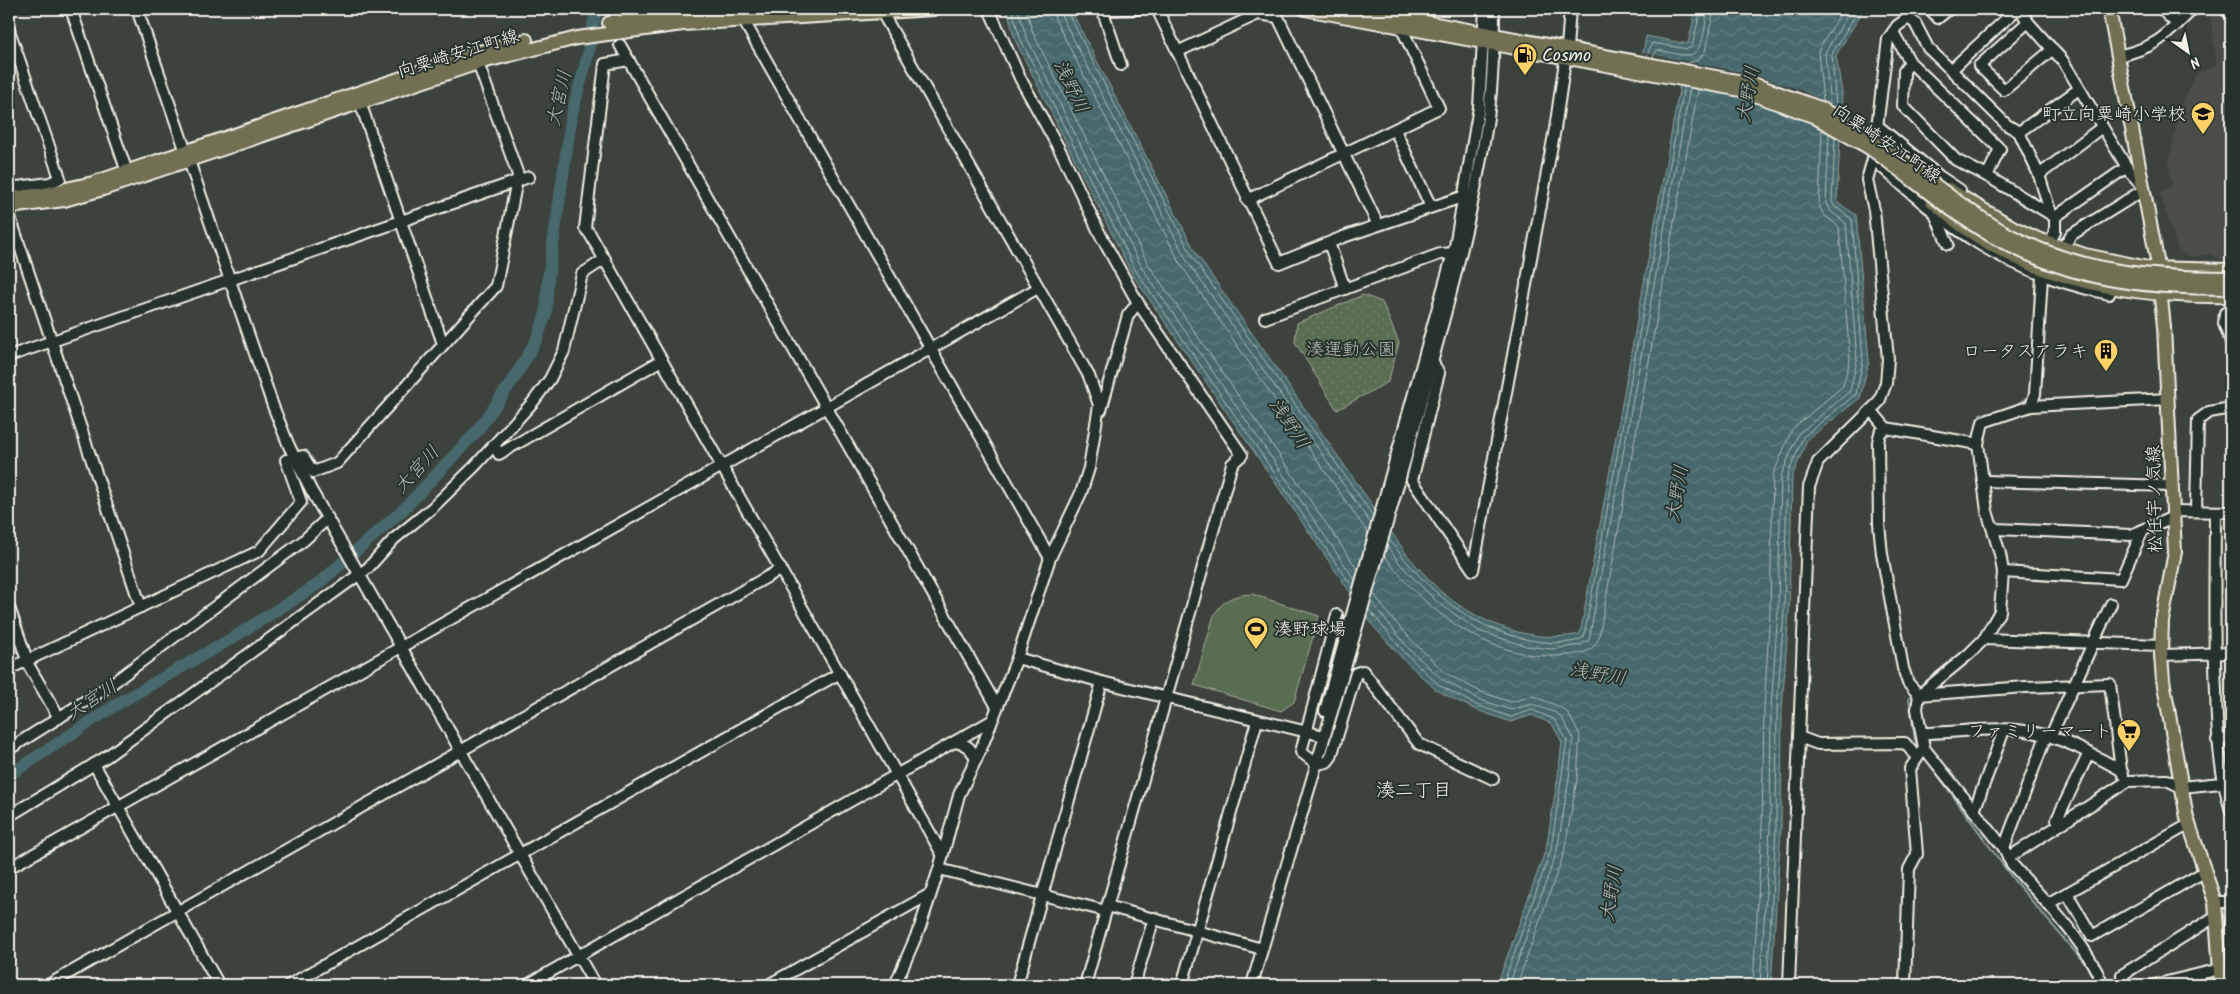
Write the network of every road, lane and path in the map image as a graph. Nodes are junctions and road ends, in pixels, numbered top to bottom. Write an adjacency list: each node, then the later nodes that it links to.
1 (71, 9): 54 (street)
2 (137, 9): 50 (street)
3 (786, 9): 22 (main road, 向粟崎安江町線)
4 (933, 9): 20 (main road, 向粟崎安江町線)
5 (989, 9): 90 (street)
6 (1138, 9): 21 (street)
7 (1157, 9): 35 (street)
8 (1305, 9): 26 (main road, 向粟崎安江町線)
9 (1357, 9): 26 (main road, 向粟崎安江町線)
10 (1485, 9): 31 (street)
11 (1494, 9): 31 (street)
12 (1570, 9): 36 (street)
13 (1930, 9): 14 (street)
14 (1949, 9)
15 (2019, 9): 27 (street); 42 (street)
16 (2108, 9): 37 (main road, 松任宇ノ気線)
17 (2162, 9): 28 (street)
18 (2193, 9): 28 (street)
19 (2224, 9): 25 (street)
20 (881, 10): 22 (main road, 向粟崎安江町線); 84 (street)
21 (1102, 10): 41 (street)
22 (740, 13): 32 (main road, 向粟崎安江町線); 96 (street)
23 (1276, 13): 35 (street); 49 (street)
24 (1909, 14): 30 (street); 42 (street)
25 (2231, 14)
26 (1396, 17): 31 (main road, 向粟崎安江町線); 47 (street)
27 (2028, 22): 34 (street); 34 (street)
28 (2177, 24): 37 (street)
29 (9, 30): 59 (street)
30 (1893, 32): 39 (street); 45 (street)
31 (1489, 38): 36 (main road, 向粟崎安江町線); 61 (street)
32 (539, 41): 40 (main road, 向粟崎安江町線); 50 (main road, 向粟崎安江町線)
33 (620, 45): 38 (street)
34 (2053, 49): 43 (street)
35 (1177, 52): 63 (street)
36 (1566, 52): 53 (main road, 向粟崎安江町線, bridge); 99 (street)
37 (2118, 56): 60 (main road, 松任宇ノ気線)
38 (628, 60): 77 (street); 102 (street)
39 (1910, 62): 56 (street); 56 (street)
40 (478, 63): 44 (main road, 向粟崎安江町線); 58 (street)
41 (1121, 64)
42 (1953, 68): 48 (street)
43 (2079, 89): 46 (street); 48 (street)
44 (360, 102): 50 (main road, 向粟崎安江町線); 70 (street)
45 (1878, 126): 51 (street); 72 (street)
46 (2102, 127): 52 (street); 55 (street)
47 (1395, 130): 49 (street); 66 (street)
48 (2019, 132): 55 (street)
49 (1343, 153): 63 (street); 71 (street)
50 (187, 156): 54 (main road, 向粟崎安江町線); 64 (main road, 向粟崎安江町線); 83 (street)
51 (1873, 159): 67 (street); 104 (street)
52 (2127, 167): 60 (street); 69 (street)
53 (1907, 169): 67 (main road, bridge); 78 (main road, bridge); 82 (main road, 向粟崎安江町線, bridge); 86 (main road, 向粟崎安江町線, bridge)
54 (127, 172): 64 (main road, 向粟崎安江町線)
55 (2040, 175): 69 (street)
56 (1986, 176): 69 (street)
57 (529, 177): 58 (street)
58 (517, 181): 70 (street); 95 (street)
59 (9, 188)
60 (2143, 189): 74 (street); 79 (main road, 松任宇ノ気線)
61 (1469, 195): 66 (street); 76 (street)
62 (9, 198): 64 (main road, 向粟崎安江町線)
63 (1247, 200): 73 (street)
64 (25, 202): 65 (main road, 向粟崎安江町線)
65 (9, 207)
66 (1431, 207): 71 (street)
67 (1939, 212): 75 (street); 81 (street); 85 (main road)
68 (9, 214): 93 (street)
69 (2053, 216): 72 (street)
70 (401, 221): 83 (street); 95 (street)
71 (1378, 225): 73 (street)
72 (2052, 238): 74 (street)
73 (1329, 243): 87 (street)
74 (2066, 243): 78 (street)
75 (1948, 244)
76 (1457, 253): 87 (street); 99 (street); 114 (street)
77 (605, 259): 98 (street); 108 (street)
78 (2111, 261): 79 (main road)
79 (2158, 268): 80 (main road); 88 (main road, 松任宇ノ気線)
80 (2231, 270)
81 (2042, 276): 85 (street); 101 (street)
82 (2231, 278)
83 (230, 280): 93 (street); 109 (street)
84 (1038, 288): 96 (street); 105 (street)
85 (2112, 288): 88 (main road)
86 (2231, 288)
87 (1345, 289): 92 (street)
88 (2160, 295): 89 (main road); 100 (main road, 松任宇ノ気線)
89 (2231, 296)
90 (1138, 303): 105 (street); 142 (street)
91 (2231, 310): 94 (street)
92 (1265, 318)
93 (52, 341): 97 (street); 127 (street)
94 (2231, 342)
95 (443, 344): 109 (street)
96 (930, 349): 102 (street); 121 (street)
97 (9, 356)
98 (662, 360): 108 (street); 110 (street)
99 (1432, 361): 114 (street)
100 (2168, 399): 101 (street); 112 (main road, 松任宇ノ気線)
101 (2031, 406): 107 (street)
102 (826, 407): 110 (street); 143 (street)
103 (2231, 408): 113 (street)
104 (1871, 410): 106 (street); 151 (street)
105 (1097, 422): 121 (street)
106 (1886, 428): 107 (street); 141 (street)
107 (1978, 444): 111 (street)
108 (494, 445): 123 (street)
109 (294, 457): 118 (street); 127 (street)
110 (722, 466): 122 (street); 131 (street)
111 (1984, 481): 112 (street); 119 (street)
112 (2172, 486): 117 (main road, 松任宇ノ気線)
113 (2196, 511): 115 (street); 117 (street)
114 (1386, 512): 150 (street); 150 (street)
115 (2216, 512): 116 (street); 133 (street)
116 (2231, 512)
117 (2172, 514): 120 (street); 132 (main road, 松任宇ノ気線)
118 (328, 519): 123 (street); 144 (street)
119 (1992, 526): 120 (street); 124 (street)
120 (2142, 532): 124 (street)
121 (1050, 558): 135 (street)
122 (781, 569): 138 (street); 157 (street)
123 (358, 572): 131 (street); 162 (street)
124 (2003, 572): 129 (street)
125 (2111, 604): 130 (street)
126 (9, 607): 136 (street)
127 (141, 607): 136 (street)
128 (1337, 615): 148 (street)
129 (1984, 639): 130 (street); 141 (street)
130 (2092, 644): 132 (street); 140 (street)
131 (401, 647): 157 (street); 169 (street)
132 (2161, 650): 133 (street); 168 (main road, 松任宇ノ気線)
133 (2214, 653): 134 (street); 154 (street)
134 (2231, 653)
135 (1017, 658): 139 (street); 143 (street)
136 (27, 661): 137 (street); 144 (street)
137 (9, 669)
138 (840, 673): 164 (street); 176 (street)
139 (1102, 682): 142 (street); 183 (street)
140 (2073, 685): 141 (street); 152 (street); 163 (street)
141 (1917, 693): 149 (street)
142 (1167, 697): 146 (street); 187 (street)
143 (996, 706): 145 (street)
144 (60, 718): 156 (street)
145 (991, 721): 155 (street); 160 (street)
146 (1256, 721): 148 (street); 191 (street)
147 (2004, 730): 149 (street); 152 (street); 170 (street)
148 (1306, 732): 150 (street); 161 (street)
149 (1922, 733): 158 (street)
150 (1321, 735): 161 (street)
151 (1799, 736): 158 (street); 209 (street)
152 (2046, 736): 159 (street); 175 (street)
153 (2231, 739): 154 (street)
154 (2217, 740): 167 (street)
155 (955, 742): 160 (street); 164 (street)
156 (9, 749)
157 (461, 751): 176 (street); 188 (street)
158 (1920, 752): 170 (street); 210 (street)
159 (2089, 753): 163 (street); 173 (street)
160 (976, 760): 177 (street)
161 (1314, 762): 165 (street); 194 (street)
162 (94, 764): 169 (street); 172 (street)
163 (2121, 770): 166 (street)
164 (897, 774): 177 (street); 195 (street)
165 (1493, 779)
166 (2128, 781): 168 (street); 173 (street)
167 (2227, 783): 168 (street); 171 (street)
168 (2181, 787): 174 (main road, 松任宇ノ気線)
169 (118, 806): 178 (street); 188 (street)
170 (1974, 811): 175 (street)
171 (2231, 811)
172 (9, 816)
173 (2059, 825): 175 (street)
174 (2188, 825): 180 (main road, 松任宇ノ気線); 181 (street)
175 (2006, 853): 186 (street)
176 (520, 854): 195 (street); 199 (street)
177 (942, 854): 179 (street)
178 (9, 868)
179 (939, 869): 182 (street); 183 (street)
180 (2204, 872): 184 (main road, 松任宇ノ気線); 192 (street)
181 (2067, 892): 186 (street); 192 (street)
182 (930, 894): 202 (street); 203 (street)
183 (1042, 896): 187 (street); 204 (street)
184 (2215, 902): 185 (street); 189 (main road, 松任宇ノ気線)
185 (2231, 902)
186 (2047, 904): 193 (street)
187 (1106, 908): 190 (street); 205 (street)
188 (178, 912): 197 (street); 198 (street)
189 (2216, 916): 196 (main road, 松任宇ノ気線); 212 (street)
190 (1154, 918): 191 (street); 206 (street)
191 (1198, 930): 194 (street); 207 (street)
192 (2092, 936): 193 (street)
193 (2080, 944): 211 (street)
194 (1262, 949): 208 (street)
195 (578, 956): 200 (street); 201 (street)
196 (2220, 969): 213 (street); 214 (main road, 松任宇ノ気線)
197 (48, 985)
198 (220, 985)
199 (289, 985)
200 (527, 985)
201 (595, 985)
202 (768, 985)
203 (895, 985)
204 (1017, 985)
205 (1085, 985)
206 (1134, 985)
207 (1182, 985)
208 (1252, 985)
209 (1789, 985)
210 (1905, 985)
211 (2103, 985)
212 (2126, 985)
213 (2154, 985)
214 (2221, 985)

